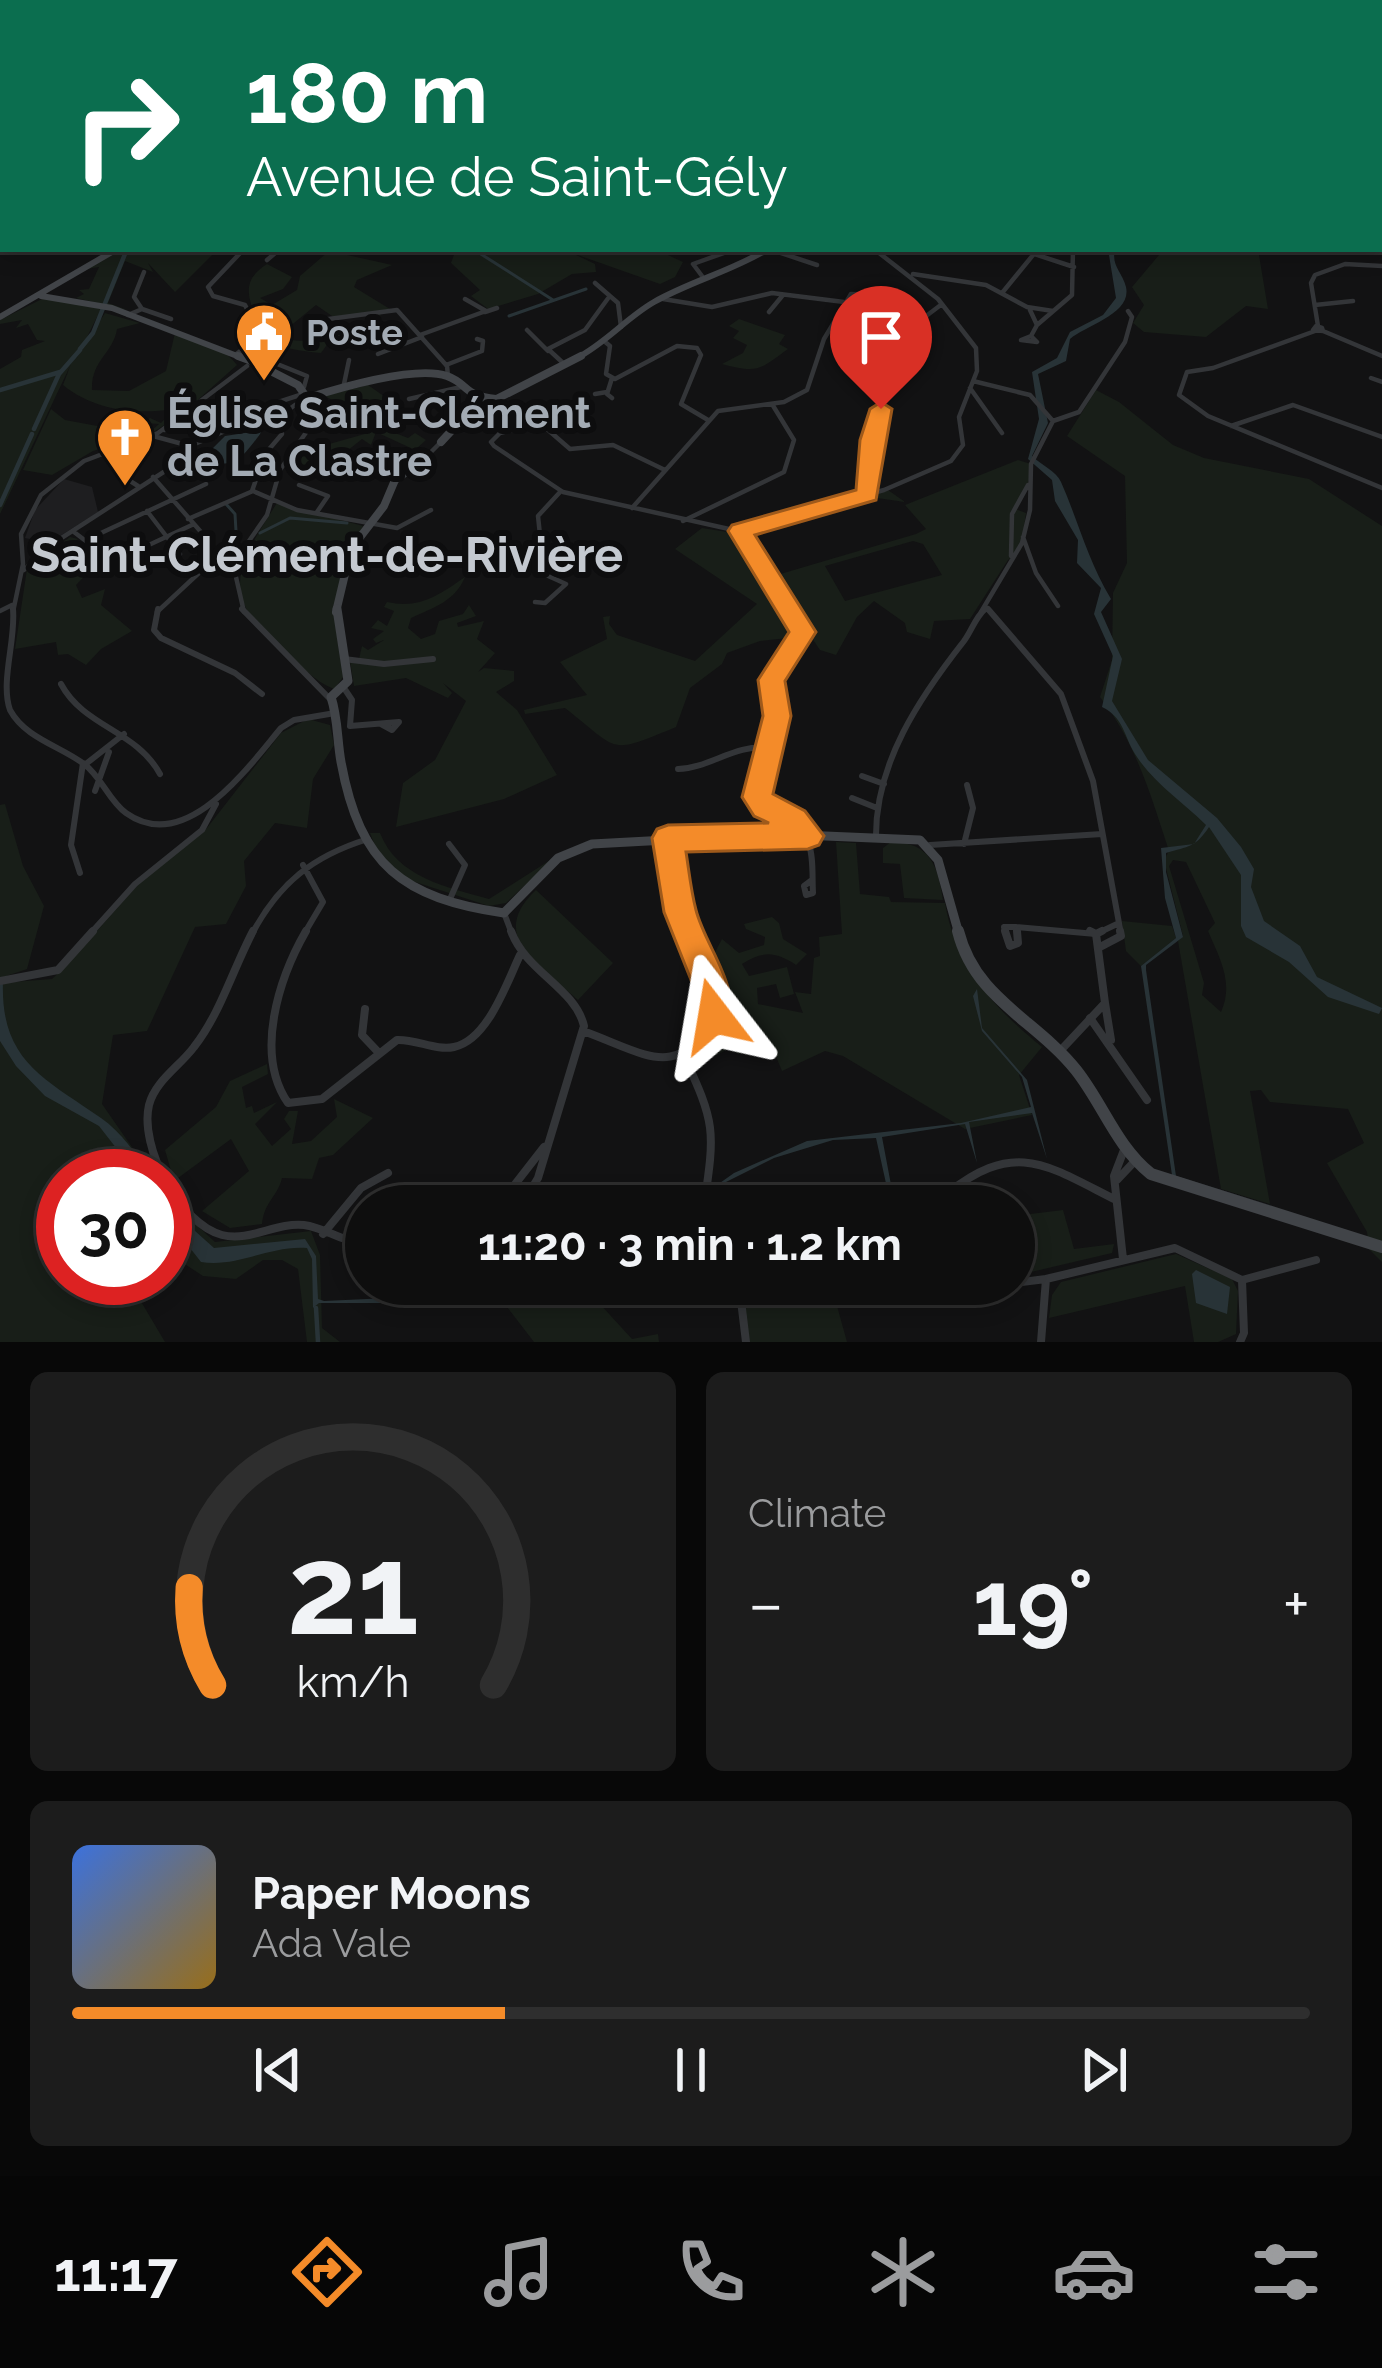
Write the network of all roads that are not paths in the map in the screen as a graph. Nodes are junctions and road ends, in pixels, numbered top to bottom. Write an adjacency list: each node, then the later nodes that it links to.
1 (241, 252): 60 (street)
2 (277, 252): 13 (street)
3 (713, 252): 12 (street)
4 (727, 252): 12 (street)
5 (762, 252): 21 (street)
6 (779, 252): 14 (street)
7 (875, 252): 17 (street)
8 (1026, 252): 11 (street)
9 (1073, 252): 16 (street)
10 (110, 253): 23 (street)
11 (1033, 255): 16 (street); 24 (street)
12 (706, 259): 21 (street)
13 (268, 260)
14 (817, 265)
15 (1382, 266): 32 (street)
16 (1074, 267): 37 (street)
17 (902, 268): 19 (street); 20 (street)
18 (144, 272): 35 (street)
19 (909, 274): 20 (street); 31 (street)
20 (929, 275): 24 (street)
21 (702, 276): 27 (street)
22 (595, 283): 26 (street)
23 (50, 290): 41 (street); 43 (street)
24 (1002, 293): 33 (street)
25 (783, 295): 27 (street); 30 (street); 39 (street)
26 (609, 297): 48 (street); 55 (street)
27 (665, 298): 48 (street)
28 (465, 299): 38 (street)
29 (1353, 301): 32 (street)
30 (844, 302): 46 (street); 73 (street)
31 (941, 304): 40 (street); 42 (street)
32 (1315, 305): 49 (street)
33 (1027, 307): 37 (street); 47 (street)
34 (497, 308): 38 (street)
35 (142, 309): 41 (street); 44 (street)
36 (1128, 310): 77 (street)
37 (1053, 311): 47 (street)
38 (485, 312): 51 (street)
39 (770, 312)
40 (933, 313): 42 (street); 46 (street)
41 (128, 315): 60 (street)
42 (952, 315): 67 (street)
43 (0, 318)
44 (171, 319)
45 (321, 320): 51 (street)
46 (910, 325): 97 (street)
47 (1037, 325): 52 (street)
48 (620, 328): 54 (street)
49 (1318, 329): 57 (street); 78 (street)
50 (527, 330): 55 (street)
51 (421, 336): 56 (street); 61 (street)
52 (1031, 336)
53 (477, 338): 61 (street)
54 (603, 343): 59 (street); 63 (street)
55 (548, 351): 59 (street)
56 (378, 354)
57 (1382, 356)
58 (349, 360): 66 (street)
59 (564, 361): 71 (street)
60 (243, 362): 70 (street); 70 (street); 79 (street)
61 (446, 365): 62 (street)
62 (448, 376): 66 (street); 68 (street)
63 (612, 378): 69 (street); 75 (street)
64 (1371, 378): 65 (street)
65 (1382, 382)
66 (344, 384): 70 (street)
67 (972, 385): 77 (street); 81 (street); 97 (street)
68 (463, 389): 71 (street); 72 (street)
69 (595, 394)
70 (307, 396): 76 (street); 79 (street); 98 (street)
71 (495, 398): 74 (street)
72 (409, 399)
73 (772, 404): 75 (street); 107 (street)
74 (476, 410): 80 (street); 84 (street)
75 (708, 420): 88 (street)
76 (273, 421): 86 (street); 95 (street)
77 (1053, 421): 89 (street)
78 (1231, 426): 83 (street); 94 (street)
79 (164, 430): 82 (street)
80 (500, 433): 88 (street); 96 (street)
81 (1002, 433)
82 (153, 436): 85 (street); 86 (street)
83 (1382, 437)
84 (440, 442): 87 (street)
85 (138, 443): 93 (street); 121 (street)
86 (190, 446): 90 (street)
87 (422, 461): 108 (street)
88 (664, 470): 100 (street)
89 (1031, 476): 101 (street); 105 (street)
90 (153, 477): 93 (street); 99 (street)
91 (206, 484): 99 (street)
92 (299, 485): 104 (street)
93 (138, 486): 110 (street)
94 (1382, 488)
95 (252, 491): 98 (street); 106 (street)
96 (561, 491): 100 (street); 120 (street)
97 (867, 495): 109 (street)
98 (274, 497): 104 (street); 119 (street)
99 (173, 500): 103 (street); 106 (street)
100 (632, 508): 107 (street)
101 (1014, 509): 105 (street); 122 (street)
102 (431, 510): 108 (street)
103 (147, 512): 111 (street); 113 (street)
104 (317, 512): 108 (street)
105 (1029, 514): 112 (street)
106 (191, 521): 111 (street); 118 (street)
107 (683, 521): 109 (street)
108 (371, 524): 128 (street)
109 (740, 531): 140 (street)
110 (74, 532): 113 (street); 121 (street)
111 (166, 537): 114 (street); 116 (street)
112 (1023, 537): 122 (street); 125 (street)
113 (86, 540): 117 (street)
114 (138, 550)
115 (495, 553): 120 (street)
116 (180, 554)
117 (104, 556)
118 (212, 562): 119 (street); 132 (street)
119 (234, 562): 133 (street)
120 (517, 562): 123 (street)
121 (24, 563): 124 (street)
122 (1009, 564): 126 (street)
123 (535, 602)
124 (12, 605): 127 (street); 141 (street)
125 (1058, 605)
126 (987, 608): 146 (street); 156 (street)
127 (0, 611)
128 (344, 659): 129 (street); 131 (street)
129 (433, 659)
130 (61, 684): 137 (street)
131 (344, 688): 133 (street); 136 (street)
132 (262, 694)
133 (331, 700): 134 (street)
134 (338, 713): 135 (street); 138 (street)
135 (321, 719): 138 (street); 152 (street)
136 (381, 724)
137 (124, 734): 139 (street); 143 (street)
138 (341, 734): 155 (street)
139 (110, 748): 141 (street); 144 (street)
140 (768, 748): 142 (street); 157 (street)
141 (83, 763): 144 (street); 148 (street)
142 (678, 769)
143 (160, 774)
144 (96, 775): 148 (street); 149 (street); 150 (street)
145 (862, 776): 146 (street)
146 (884, 784): 154 (street)
147 (967, 785): 162 (street)
148 (82, 786): 153 (street)
149 (95, 791): 150 (street); 153 (street)
150 (109, 793): 152 (street)
151 (852, 798): 154 (street)
152 (216, 805): 175 (street)
153 (77, 806): 166 (street)
154 (877, 808): 159 (street)
155 (364, 825): 160 (street); 164 (street)
156 (1102, 834): 162 (street); 171 (street)
157 (808, 836): 158 (street); 159 (street); 167 (street)
158 (668, 838): 169 (street); 183 (street)
159 (876, 838): 163 (street)
160 (370, 839): 164 (street); 168 (street)
161 (448, 844): 168 (street)
162 (964, 844): 163 (street)
163 (930, 845): 182 (street)
164 (339, 846): 165 (street)
165 (303, 865): 181 (street); 195 (street)
166 (80, 873)
167 (812, 880)
168 (450, 898): 169 (street)
169 (504, 913): 174 (street)
170 (1016, 927): 172 (street)
171 (1117, 929): 172 (street); 173 (street)
172 (1096, 934): 173 (street)
173 (1100, 946): 176 (street)
174 (520, 955): 179 (street); 181 (street)
175 (0, 981)
176 (1105, 1004): 178 (street); 180 (street)
177 (365, 1009): 181 (street)
178 (1090, 1018): 180 (street); 182 (street)
179 (583, 1031): 183 (street); 185 (street)
180 (1112, 1044): 184 (street)
181 (378, 1052)
182 (1059, 1052): 186 (street)
183 (683, 1054): 192 (street)
184 (1147, 1100)
185 (546, 1144): 190 (street); 191 (street)
186 (1124, 1150): 187 (street); 189 (street)
187 (1134, 1162): 189 (street); 197 (street)
188 (388, 1173): 195 (street)
189 (1115, 1183): 194 (street)
190 (514, 1185)
191 (534, 1185)
192 (707, 1185)
193 (957, 1185): 194 (street)
194 (1116, 1200): 198 (street)
195 (323, 1234): 196 (street)
196 (345, 1244)
197 (1382, 1247)
198 (1123, 1259): 200 (street); 202 (street)
199 (1316, 1260): 202 (street)
200 (1046, 1279): 201 (street); 205 (street)
201 (1035, 1280)
202 (1242, 1280): 206 (street)
203 (742, 1305): 204 (street)
204 (746, 1342)
205 (1041, 1342)
206 (1240, 1342)

